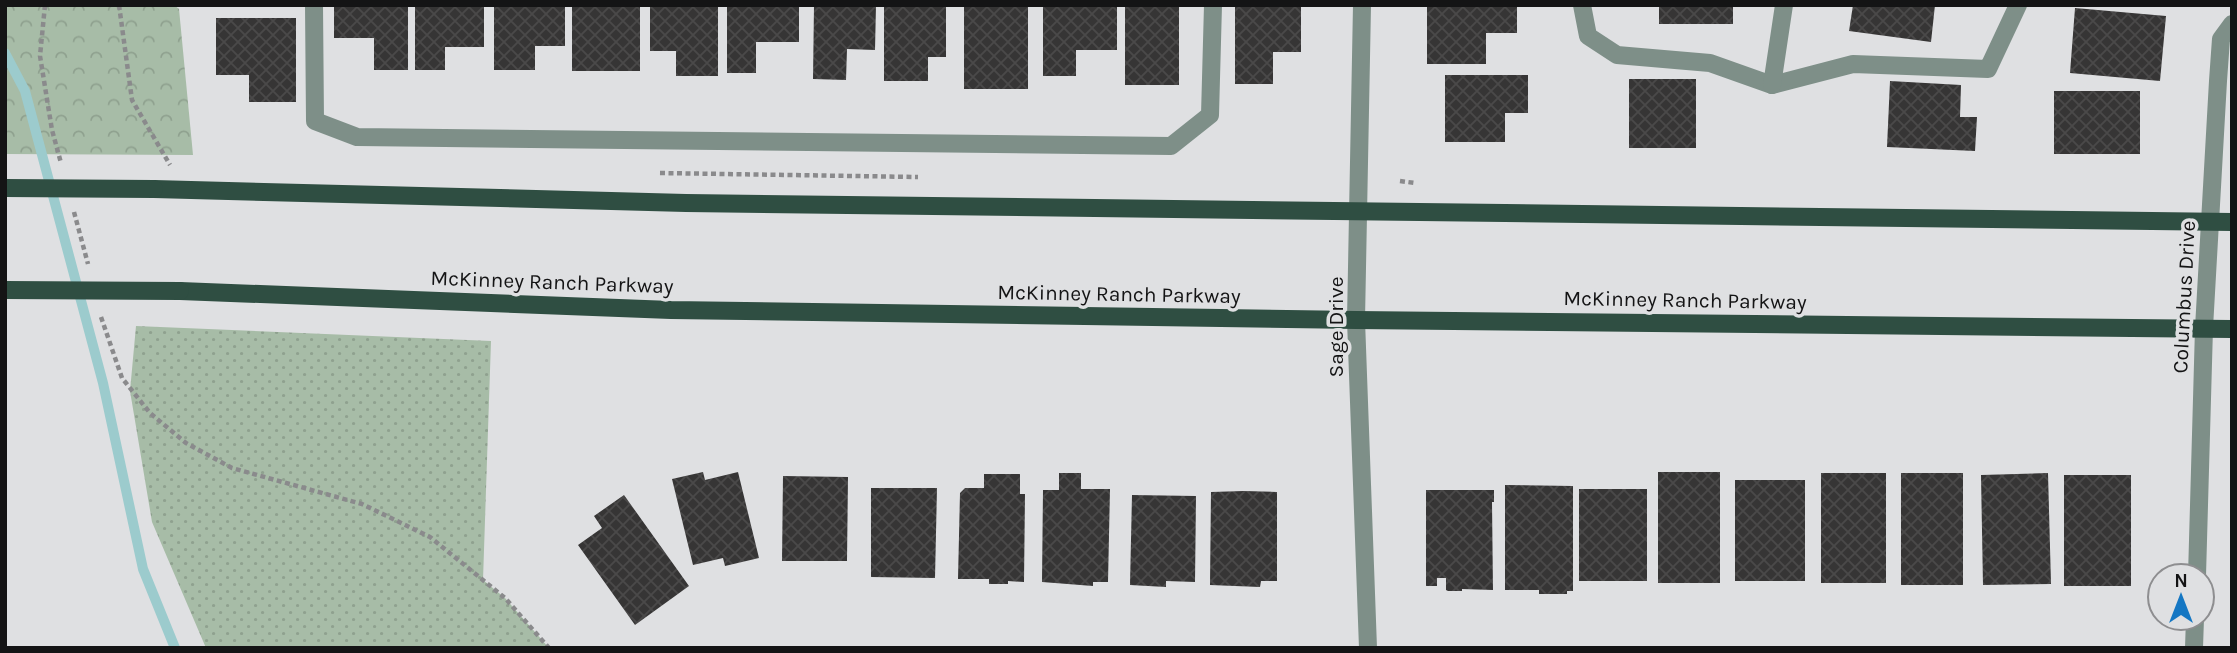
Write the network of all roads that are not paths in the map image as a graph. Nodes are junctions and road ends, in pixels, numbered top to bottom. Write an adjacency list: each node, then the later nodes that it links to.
1 (314, 5): 2 (street)
2 (1213, 5)
3 (1362, 5): 10 (street, Sage Drive)
4 (1582, 5): 8 (street)
5 (1784, 5): 8 (street)
6 (2018, 5): 8 (street)
7 (2232, 24): 11 (street, Columbus Drive)
8 (1772, 85)
9 (5, 188): 10 (main road, bridge)
10 (1360, 211): 11 (main road); 14 (street, Sage Drive)
11 (2210, 222): 12 (main road); 15 (street, Columbus Drive)
12 (2232, 222)
13 (5, 290): 14 (main road, McKinney Ranch Parkway, bridge)
14 (1356, 320): 15 (main road, McKinney Ranch Parkway); 18 (street, Sage Drive)
15 (2204, 328): 16 (main road, McKinney Ranch Parkway); 17 (street, Columbus Drive)
16 (2232, 329)
17 (2197, 562)
18 (1368, 648)

